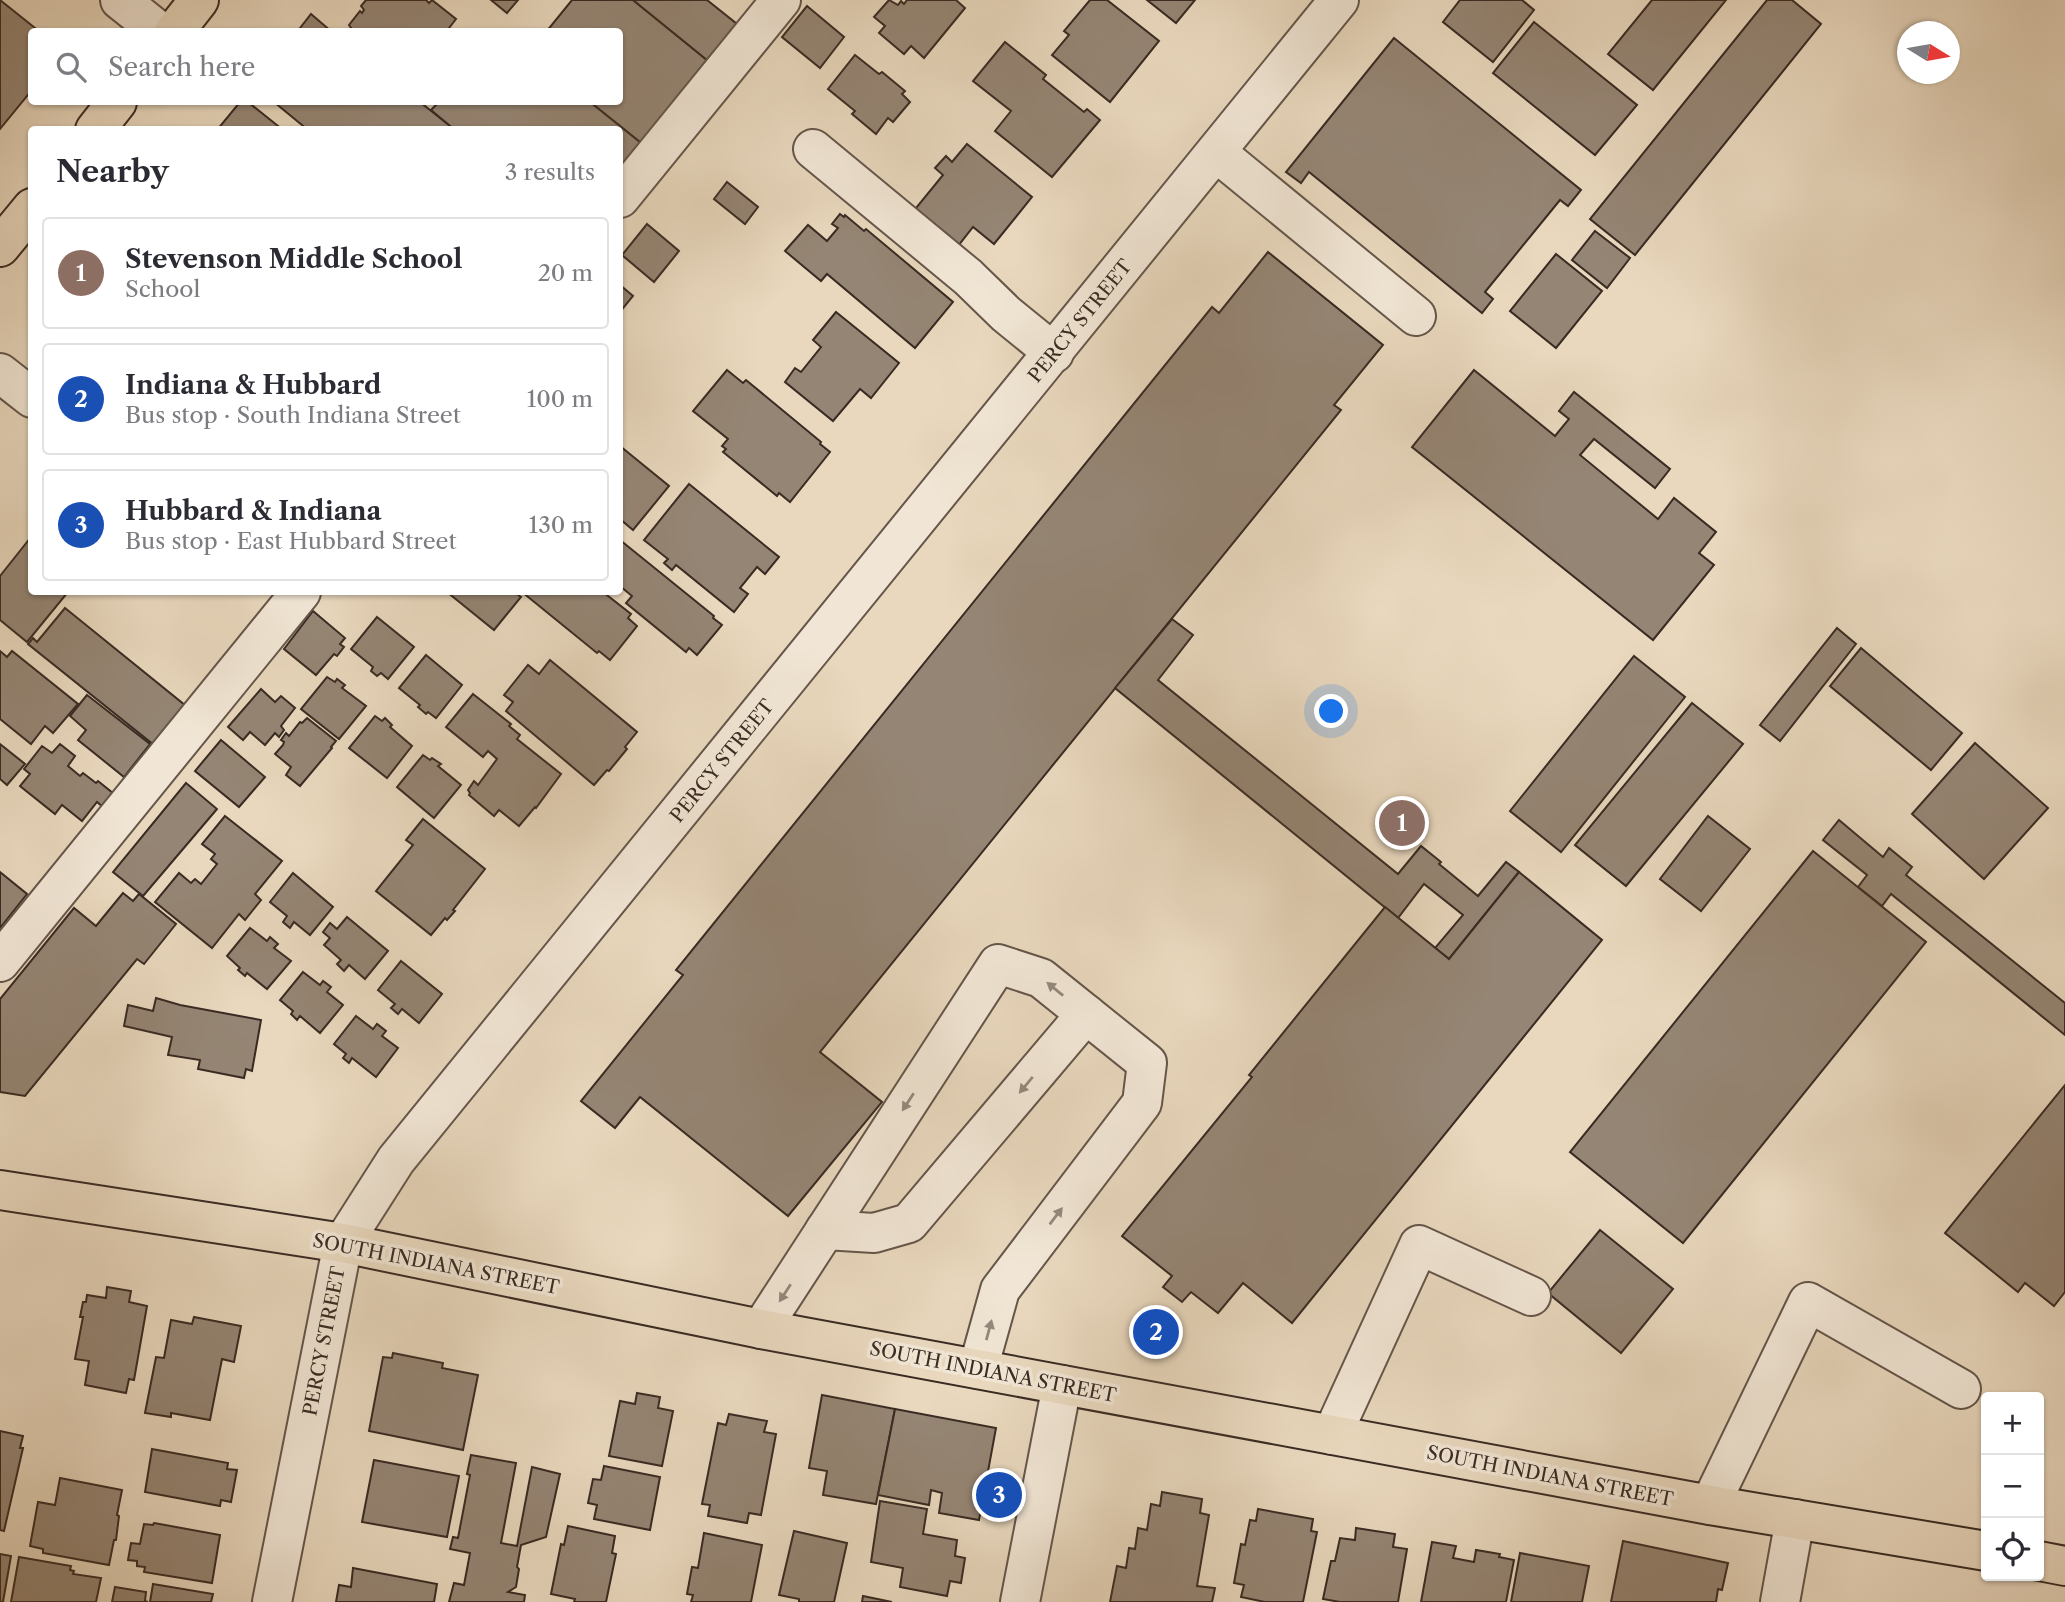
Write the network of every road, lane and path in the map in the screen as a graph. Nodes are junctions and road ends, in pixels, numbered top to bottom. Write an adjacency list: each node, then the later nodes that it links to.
1 (120, 0): 5 (street)
2 (199, 0): 6 (main road)
3 (780, 0): 11 (street)
4 (1339, 0): 10 (street, PERCY STREET)
5 (155, 28)
6 (177, 28)
7 (115, 105): 8 (main road)
8 (98, 126)
9 (813, 149): 15 (street)
10 (1216, 152): 14 (street); 15 (street, PERCY STREET)
11 (623, 194)
12 (28, 213): 13 (main road)
13 (0, 247)
14 (1416, 316)
15 (1054, 353): 23 (street, PERCY STREET)
16 (0, 373): 17 (street)
17 (28, 395)
18 (299, 595): 19 (street)
19 (0, 962)
20 (1086, 1014): 22 (street, one-way to 22); 22 (street, one-way to 22); 26 (street, one-way to 20)
21 (0, 1190): 23 (main road, SOUTH INDIANA STREET)
22 (825, 1230): 25 (street, one-way to 25)
23 (343, 1244): 25 (main road, SOUTH INDIANA STREET); 35 (street, PERCY STREET)
24 (1531, 1296): 29 (street)
25 (761, 1329): 26 (main road, SOUTH INDIANA STREET)
26 (978, 1370): 27 (main road, SOUTH INDIANA STREET)
27 (1062, 1385): 29 (main road, SOUTH INDIANA STREET); 36 (street)
28 (1961, 1389): 30 (street)
29 (1332, 1435): 30 (main road, SOUTH INDIANA STREET)
30 (1710, 1505): 31 (main road, SOUTH INDIANA STREET)
31 (1795, 1520): 32 (main road, SOUTH INDIANA STREET); 37 (street)
32 (1981, 1550)
33 (2044, 1562): 34 (main road)
34 (2065, 1566)
35 (272, 1602)
36 (1020, 1602)
37 (1780, 1602)

